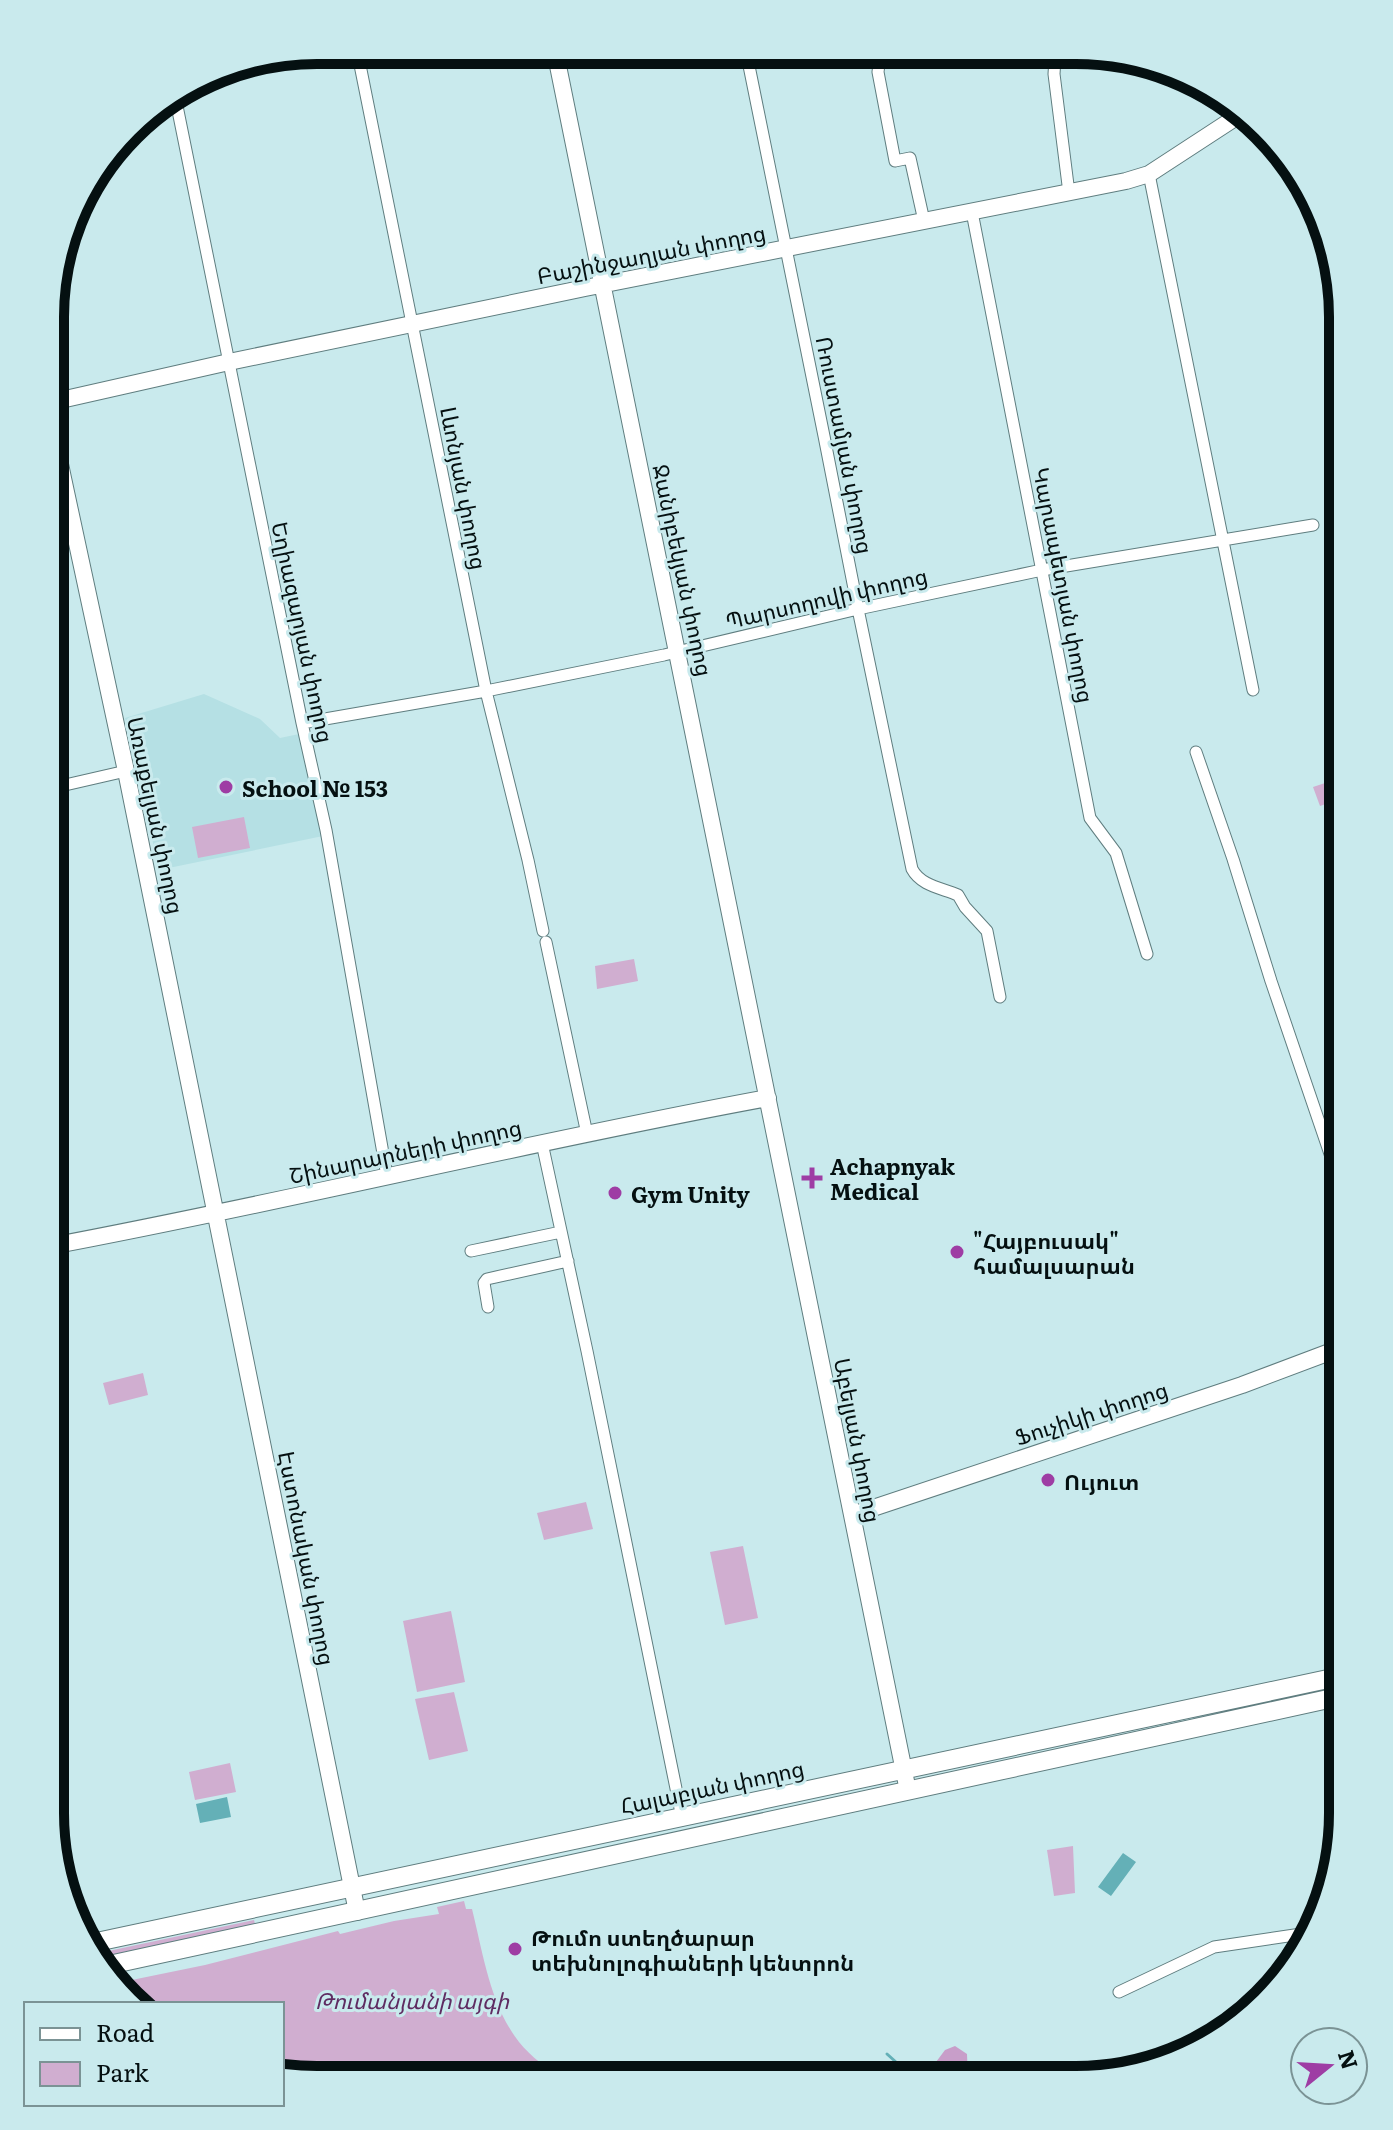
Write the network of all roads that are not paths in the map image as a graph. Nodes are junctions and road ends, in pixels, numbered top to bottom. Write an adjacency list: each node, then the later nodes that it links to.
1 (749, 64): 12 (street, Ռուստամյան փողոց)
2 (879, 64): 11 (street)
3 (1055, 64): 9 (street)
4 (360, 65): 14 (street, Լևոնյան փողոց)
5 (558, 65): 13 (main road, Ջանիբեկյան փողոց)
6 (177, 106): 15 (street, Եղիազարյան փողոց)
7 (1233, 119): 8 (main road, Բաշինջաղյան փողոց)
8 (1149, 174): 9 (main road, Բաշինջաղյան փողոց); 19 (street)
9 (1069, 193): 10 (main road, Բաշինջաղյան փողոց)
10 (972, 212): 11 (main road, Բաշինջաղյան փողոց); 20 (street, Կարապետյան փողոց)
11 (924, 221): 12 (main road, Բաշինջաղյան փողոց)
12 (786, 249): 13 (main road, Բաշինջաղյան փողոց); 21 (street, Ռուստամյան փողոց)
13 (603, 284): 14 (main road, Բաշինջաղյան փողոց); 22 (main road, Ջանիբեկյան փողոց)
14 (411, 324): 15 (main road, Բաշինջաղյան փողոց); 24 (street, Լևոնյան փողոց)
15 (229, 362): 16 (main road, Բաշինջաղյան փողոց); 25 (street, Եղիազարյան փողոց)
16 (64, 399)
17 (64, 483): 27 (main road, Առաքելյան փողոց)
18 (1313, 525): 19 (street, Պարսողովի փողոց)
19 (1223, 539): 20 (street, Պարսողովի փողոց); 23 (street)
20 (1042, 570): 21 (street, Պարսողովի փողոց); 29 (street, Կարապետյան փողոց)
21 (858, 609): 22 (street, Պարսողովի փողոց); 30 (street, Ռուստամյան փողոց)
22 (678, 652): 24 (street, Պարսողովի փողոց); 31 (main road, Ջանիբեկյան փողոց)
23 (1253, 690)
24 (486, 691): 25 (street, Պարսողովի փողոց); 32 (street, Լևոնյան փողոց)
25 (302, 723): 35 (street, Եղիազարյան փողոց)
26 (1196, 752): 34 (street)
27 (126, 771): 28 (street); 36 (main road, Առաքելյան փողոց)
28 (64, 785)
29 (1147, 954)
30 (1000, 997)
31 (768, 1098): 32 (main road, Շինարարների փողոց); 43 (main road, Աբելյան փողոց)
32 (587, 1134): 33 (main road, Շինարարների փողոց)
33 (542, 1143): 35 (main road, Շինարարների փողոց); 37 (street)
34 (1328, 1149)
35 (387, 1176): 36 (main road, Շինարարների փողոց)
36 (216, 1213): 38 (main road, Շինարարների փողոց); 53 (main road, Էստոնական փողոց)
37 (561, 1232): 39 (street); 40 (street)
38 (64, 1243)
39 (471, 1251)
40 (568, 1261): 41 (street); 52 (street)
41 (488, 1307)
42 (1328, 1353): 43 (main road, Ֆուչիկի փողոց)
43 (852, 1515): 50 (main road, Աբելյան փողոց)
44 (1328, 1679): 45 (main road, Հալաբյան փողոց)
45 (1323, 1680): 46 (main road); 48 (main road, Հալաբյան փողոց)
46 (1328, 1681)
47 (1328, 1699): 49 (main road)
48 (1048, 1737): 49 (main road); 50 (main road, Հալաբյան փողոց)
49 (1052, 1759): 51 (main road)
50 (903, 1770): 51 (main road, Աբելյան փողոց); 52 (main road, Հալաբյան փողոց)
51 (908, 1791): 54 (main road)
52 (682, 1818): 53 (main road, Հալաբյան փողոց)
53 (351, 1887): 54 (main road, Էստոնական փողոց); 56 (main road, Հալաբյան փողոց)
54 (357, 1912): 57 (main road)
55 (1297, 1935): 58 (street)
56 (99, 1941)
57 (114, 1964)
58 (1119, 1992)

